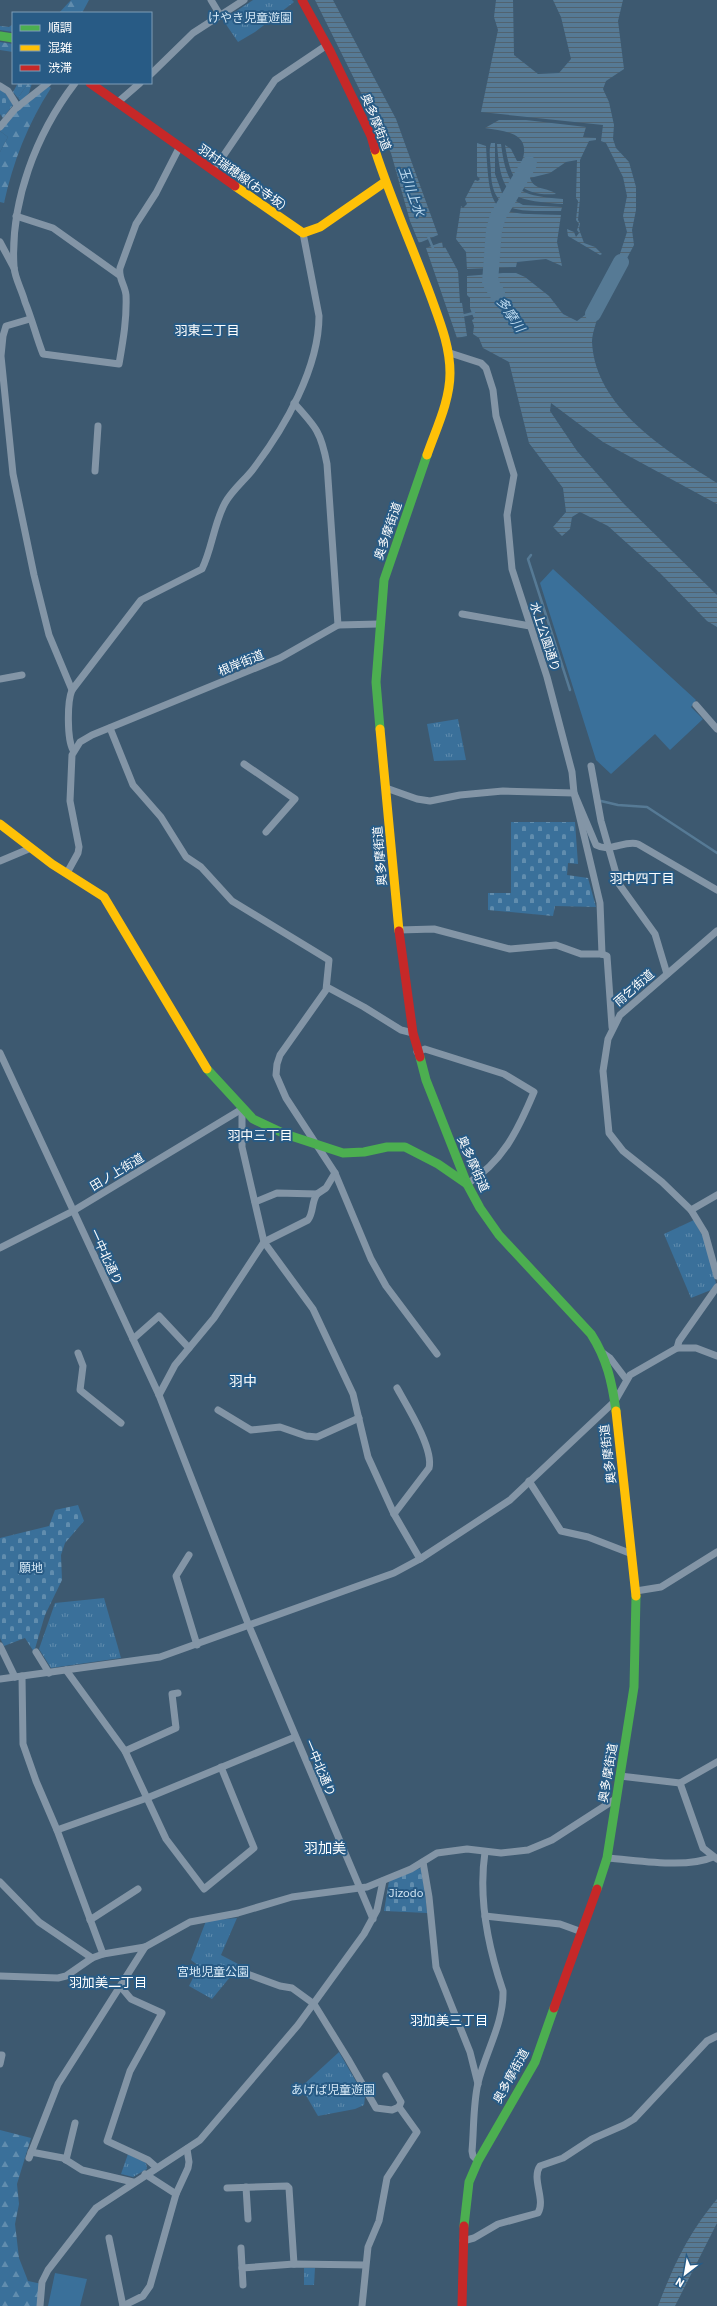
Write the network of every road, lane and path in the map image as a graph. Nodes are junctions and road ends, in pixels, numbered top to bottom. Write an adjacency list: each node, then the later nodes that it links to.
1 (211, 0): 4 (street)
2 (244, 0): 4 (street)
3 (302, 0): 7 (main road, 奥多摩街道)
4 (220, 15): 8 (street)
5 (0, 36): 6 (main road)
6 (12, 38)
7 (327, 45): 18 (street); 19 (main road, 奥多摩街道)
8 (152, 73)
9 (47, 84): 15 (street)
10 (74, 84): 20 (street)
11 (91, 84): 14 (main road, 羽村瑞穂線(お寺坂))
12 (139, 84): 14 (street)
13 (0, 86): 15 (street)
14 (117, 103): 17 (main road, 羽村瑞穂線(お寺坂))
15 (18, 107): 16 (street)
16 (0, 127)
17 (179, 148): 18 (main road, 羽村瑞穂線(お寺坂)); 24 (street)
18 (213, 172): 21 (main road, 羽村瑞穂線(お寺坂))
19 (385, 182): 21 (main road); 26 (main road, 奥多摩街道)
20 (16, 216): 23 (street); 24 (street)
21 (303, 232): 27 (street)
22 (0, 242): 23 (street)
23 (14, 268): 25 (street)
24 (119, 275): 25 (street)
25 (30, 319): 36 (street)
26 (450, 353): 31 (main road, 奥多摩街道); 33 (street, 水上公園通り)
27 (294, 403): 32 (street); 36 (street)
28 (98, 426): 29 (street)
29 (95, 471)
30 (462, 614): 33 (street)
31 (380, 624): 32 (street, 根岸街道); 43 (main road, 奥多摩街道)
32 (338, 626): 38 (street, 根岸街道)
33 (530, 626): 44 (street, 水上公園通り)
34 (22, 675): 35 (street)
35 (0, 679)
36 (72, 690): 40 (street)
37 (696, 705): 39 (street)
38 (110, 728): 40 (street, 根岸街道); 56 (street)
39 (717, 729)
40 (73, 750): 50 (street)
41 (244, 764): 46 (street)
42 (591, 766): 48 (street)
43 (386, 788): 44 (street); 52 (main road, 奥多摩街道)
44 (574, 793): 48 (street); 54 (street, 水上公園通り)
45 (0, 824): 47 (main road)
46 (266, 832)
47 (31, 848): 49 (street); 50 (main road)
48 (608, 848): 51 (street); 55 (street)
49 (0, 861)
50 (67, 873): 61 (main road)
51 (717, 890)
52 (399, 930): 54 (street); 58 (main road, 奥多摩街道)
53 (717, 931): 55 (street, 雨乞街道)
54 (602, 954): 57 (street, 雨乞街道)
55 (667, 974): 57 (street, 雨乞街道)
56 (327, 987): 58 (street); 62 (street)
57 (612, 1029): 68 (street)
58 (413, 1032): 59 (main road, 奥多摩街道)
59 (417, 1052): 64 (main road, 奥多摩街道); 64 (street)
60 (0, 1053): 69 (street, 一中北通り)
61 (242, 1109): 62 (main road); 67 (street); 69 (street, 田ノ上街道)
62 (319, 1146): 63 (street); 64 (main road)
63 (335, 1173): 65 (street); 79 (street)
64 (467, 1184): 78 (main road, 奥多摩街道)
65 (317, 1194): 67 (street); 70 (street)
66 (717, 1195): 68 (street)
67 (255, 1202): 70 (street)
68 (691, 1210): 72 (street)
69 (73, 1211): 71 (street, 田ノ上街道); 74 (street, 一中北通り)
70 (264, 1242): 75 (street); 86 (street)
71 (0, 1248)
72 (717, 1276)
73 (717, 1287): 76 (street)
74 (133, 1339): 75 (street); 83 (street, 一中北通り)
75 (189, 1348): 83 (street)
76 (677, 1348): 80 (street); 81 (street)
77 (78, 1353): 87 (street)
78 (603, 1353): 81 (street); 84 (main road, 奥多摩街道)
79 (437, 1354)
80 (717, 1356)
81 (626, 1379): 84 (street)
82 (397, 1388): 89 (street)
83 (159, 1395): 95 (street, 一中北通り)
84 (615, 1401): 88 (street); 91 (main road, 奥多摩街道)
85 (218, 1410): 86 (street)
86 (359, 1418): 89 (street)
87 (121, 1423)
88 (529, 1480): 91 (street); 93 (street)
89 (394, 1514): 93 (street)
90 (717, 1552): 94 (street)
91 (632, 1554): 94 (main road, 奥多摩街道)
92 (189, 1556): 96 (street)
93 (420, 1559): 95 (street)
94 (636, 1591): 108 (main road, 奥多摩街道)
95 (249, 1626): 96 (street); 104 (street, 一中北通り)
96 (197, 1645): 99 (street)
97 (0, 1646): 101 (street)
98 (36, 1652): 100 (street)
99 (66, 1670): 100 (street); 105 (street)
100 (49, 1673): 101 (street)
101 (19, 1677): 102 (street); 112 (street)
102 (0, 1679)
103 (178, 1693): 105 (street)
104 (295, 1737): 107 (street); 119 (street, 一中北通り)
105 (125, 1751): 110 (street)
106 (717, 1762): 109 (street)
107 (221, 1767): 110 (street); 110 (street)
108 (620, 1776): 109 (street); 111 (main road, 奥多摩街道)
109 (680, 1783): 115 (street)
110 (147, 1798): 112 (street)
111 (614, 1800): 113 (street); 114 (main road, 奥多摩街道)
112 (57, 1830): 123 (street)
113 (485, 1852): 116 (street); 121 (street)
114 (607, 1858): 115 (street); 124 (main road, 奥多摩街道)
115 (715, 1858)
116 (423, 1862): 117 (street); 136 (street)
117 (383, 1881): 119 (street); 122 (street)
118 (0, 1882): 127 (street)
119 (359, 1887): 122 (street, 一中北通り); 125 (street)
120 (138, 1889): 123 (street)
121 (485, 1916): 124 (street); 136 (street)
122 (373, 1919): 131 (street)
123 (90, 1920): 126 (street)
124 (582, 1932): 141 (main road, 奥多摩街道)
125 (145, 1947): 126 (street); 130 (street)
126 (103, 1954): 127 (street)
127 (92, 1958): 129 (street)
128 (242, 1972): 131 (street)
129 (0, 1976)
130 (121, 1987): 140 (street); 142 (street)
131 (314, 2004): 137 (street); 139 (street)
132 (717, 2036): 150 (street)
133 (0, 2055): 134 (street)
134 (0, 2064)
135 (386, 2076): 137 (street)
136 (478, 2084): 141 (street)
137 (399, 2107): 153 (street)
138 (75, 2123): 140 (street)
139 (187, 2149): 142 (street); 147 (street)
140 (66, 2160): 144 (street)
141 (478, 2160): 150 (main road, 奥多摩街道)
142 (156, 2167): 143 (street)
143 (145, 2174): 144 (street); 147 (street)
144 (133, 2182): 156 (street)
145 (246, 2187): 146 (street); 148 (street); 152 (street)
146 (227, 2188)
147 (176, 2194): 157 (street)
148 (248, 2219)
149 (109, 2238): 157 (street)
150 (463, 2241): 159 (main road, 奥多摩街道)
151 (241, 2248): 154 (street)
152 (294, 2264): 153 (street); 154 (street)
153 (365, 2265): 158 (street)
154 (242, 2268): 155 (street)
155 (243, 2285)
156 (40, 2306)
157 (123, 2306)
158 (362, 2306)
159 (462, 2306)

